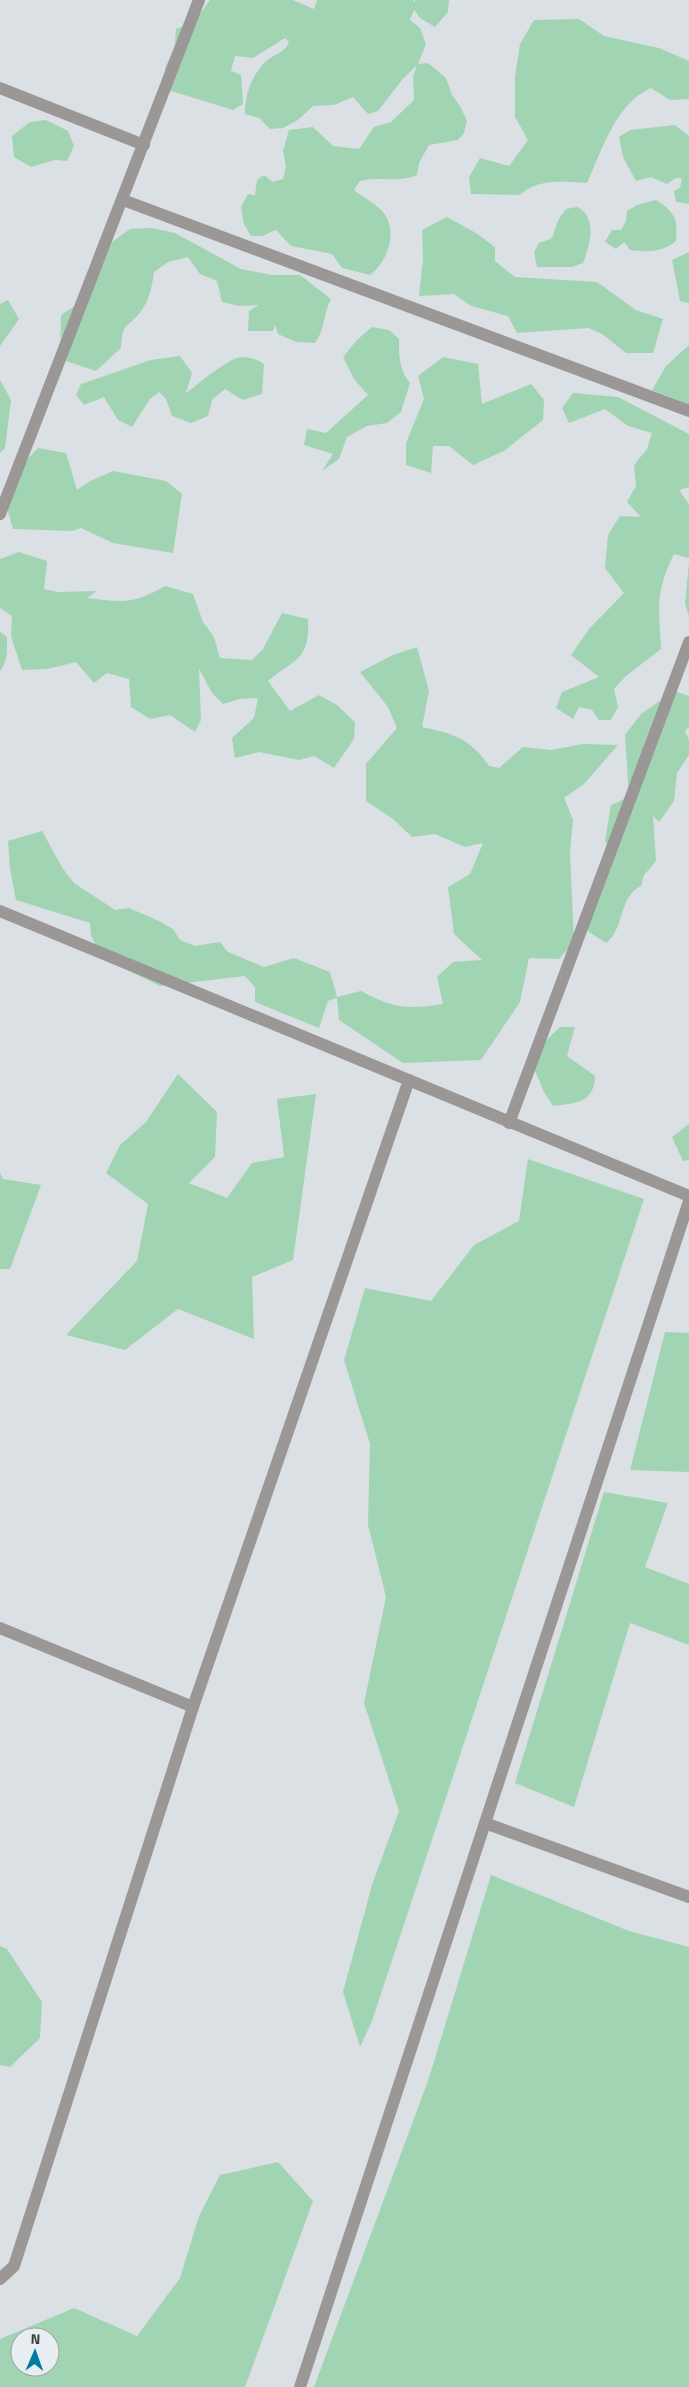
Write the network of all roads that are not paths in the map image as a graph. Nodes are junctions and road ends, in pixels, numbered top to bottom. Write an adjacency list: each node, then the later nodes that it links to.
1 (199, 0): 3 (street)
2 (0, 88): 3 (street)
3 (144, 145): 4 (street)
4 (124, 200): 5 (street); 6 (street)
5 (689, 411)
6 (0, 514)
7 (689, 642): 10 (street)
8 (0, 911): 9 (street)
9 (409, 1080): 10 (street); 14 (street)
10 (509, 1123): 11 (street)
11 (689, 1196)
12 (689, 1201): 15 (street)
13 (0, 1628): 14 (street)
14 (193, 1707): 17 (street)
15 (486, 1823): 16 (street); 18 (street)
16 (689, 1897)
17 (0, 2279)
18 (300, 2387)

